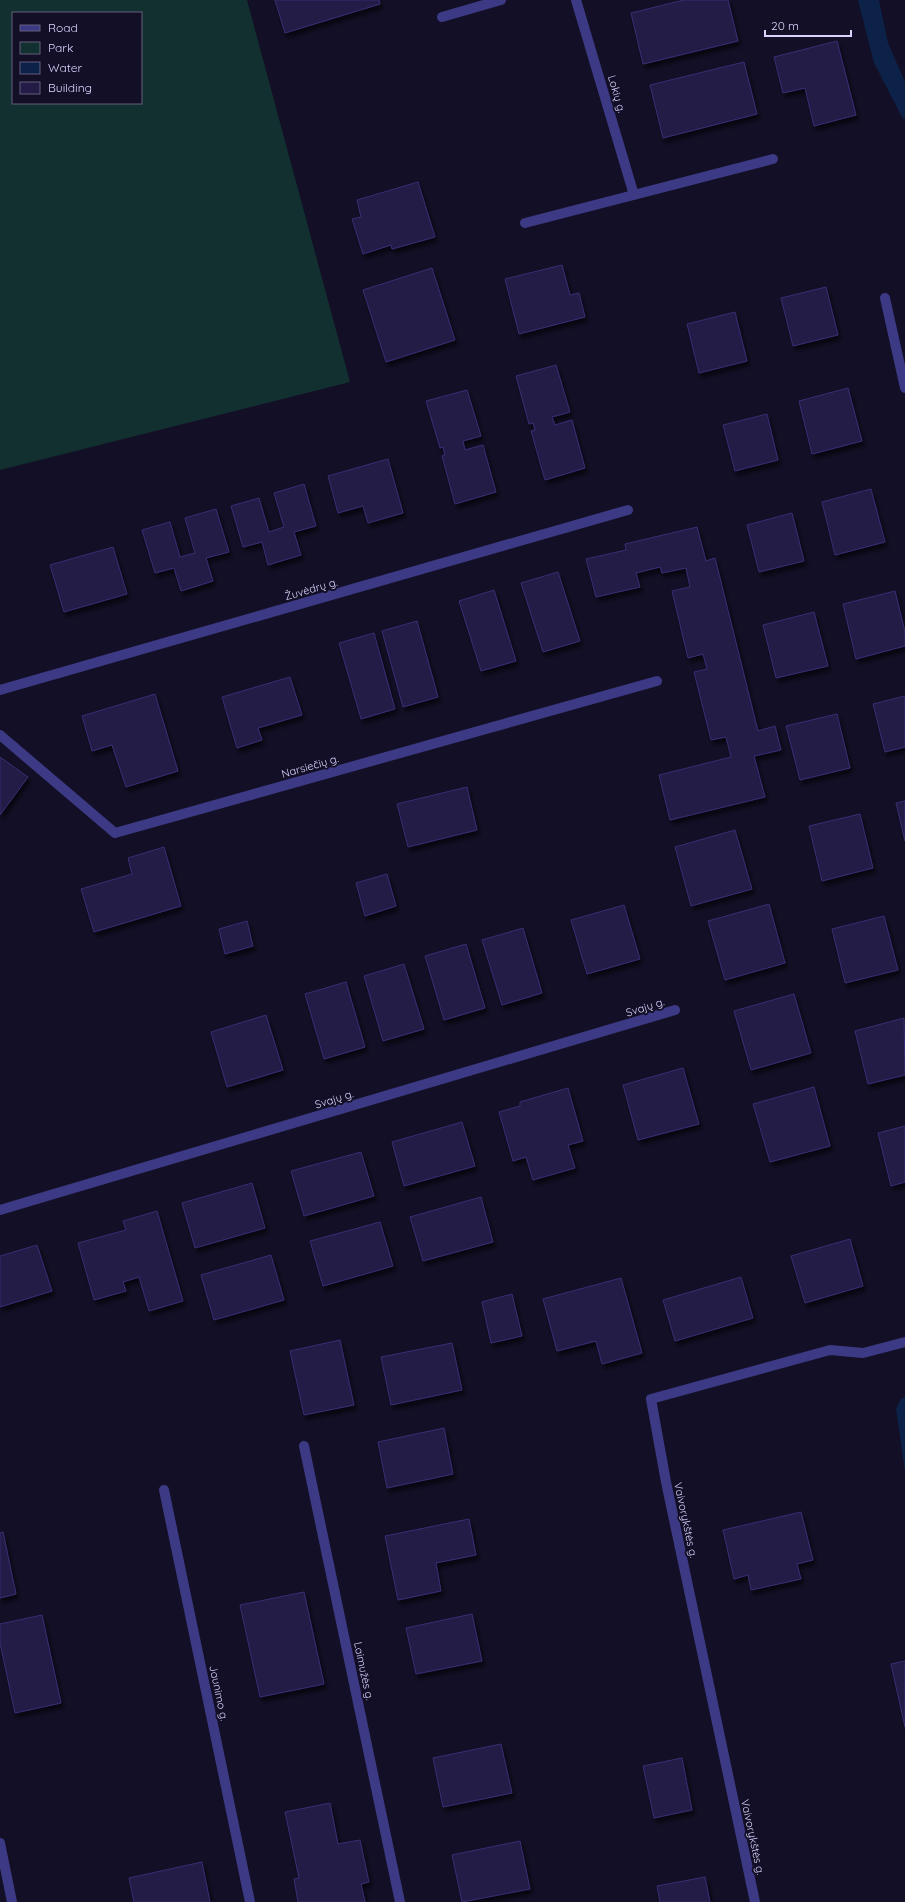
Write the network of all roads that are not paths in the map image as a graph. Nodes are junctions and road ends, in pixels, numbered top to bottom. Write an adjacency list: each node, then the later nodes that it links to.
1 (501, 0): 3 (street)
2 (576, 0): 5 (street, Lokių g.)
3 (442, 17)
4 (773, 160): 5 (street)
5 (634, 195): 6 (street)
6 (525, 223)
7 (885, 298): 8 (street)
8 (905, 388)
9 (628, 510): 11 (street, Žuvėdrų g.)
10 (657, 681): 12 (street, Narsiečių g.)
11 (0, 690)
12 (0, 735)
13 (675, 1010): 14 (street, Svajų g.)
14 (0, 1210)
15 (905, 1342): 22 (street, Vaivorykštės g.)
16 (304, 1446): 21 (street, Laimužės g.)
17 (164, 1490): 20 (street, Jaunimo g.)
18 (0, 1843): 19 (street)
19 (12, 1902)
20 (250, 1902)
21 (400, 1902)
22 (755, 1902)

